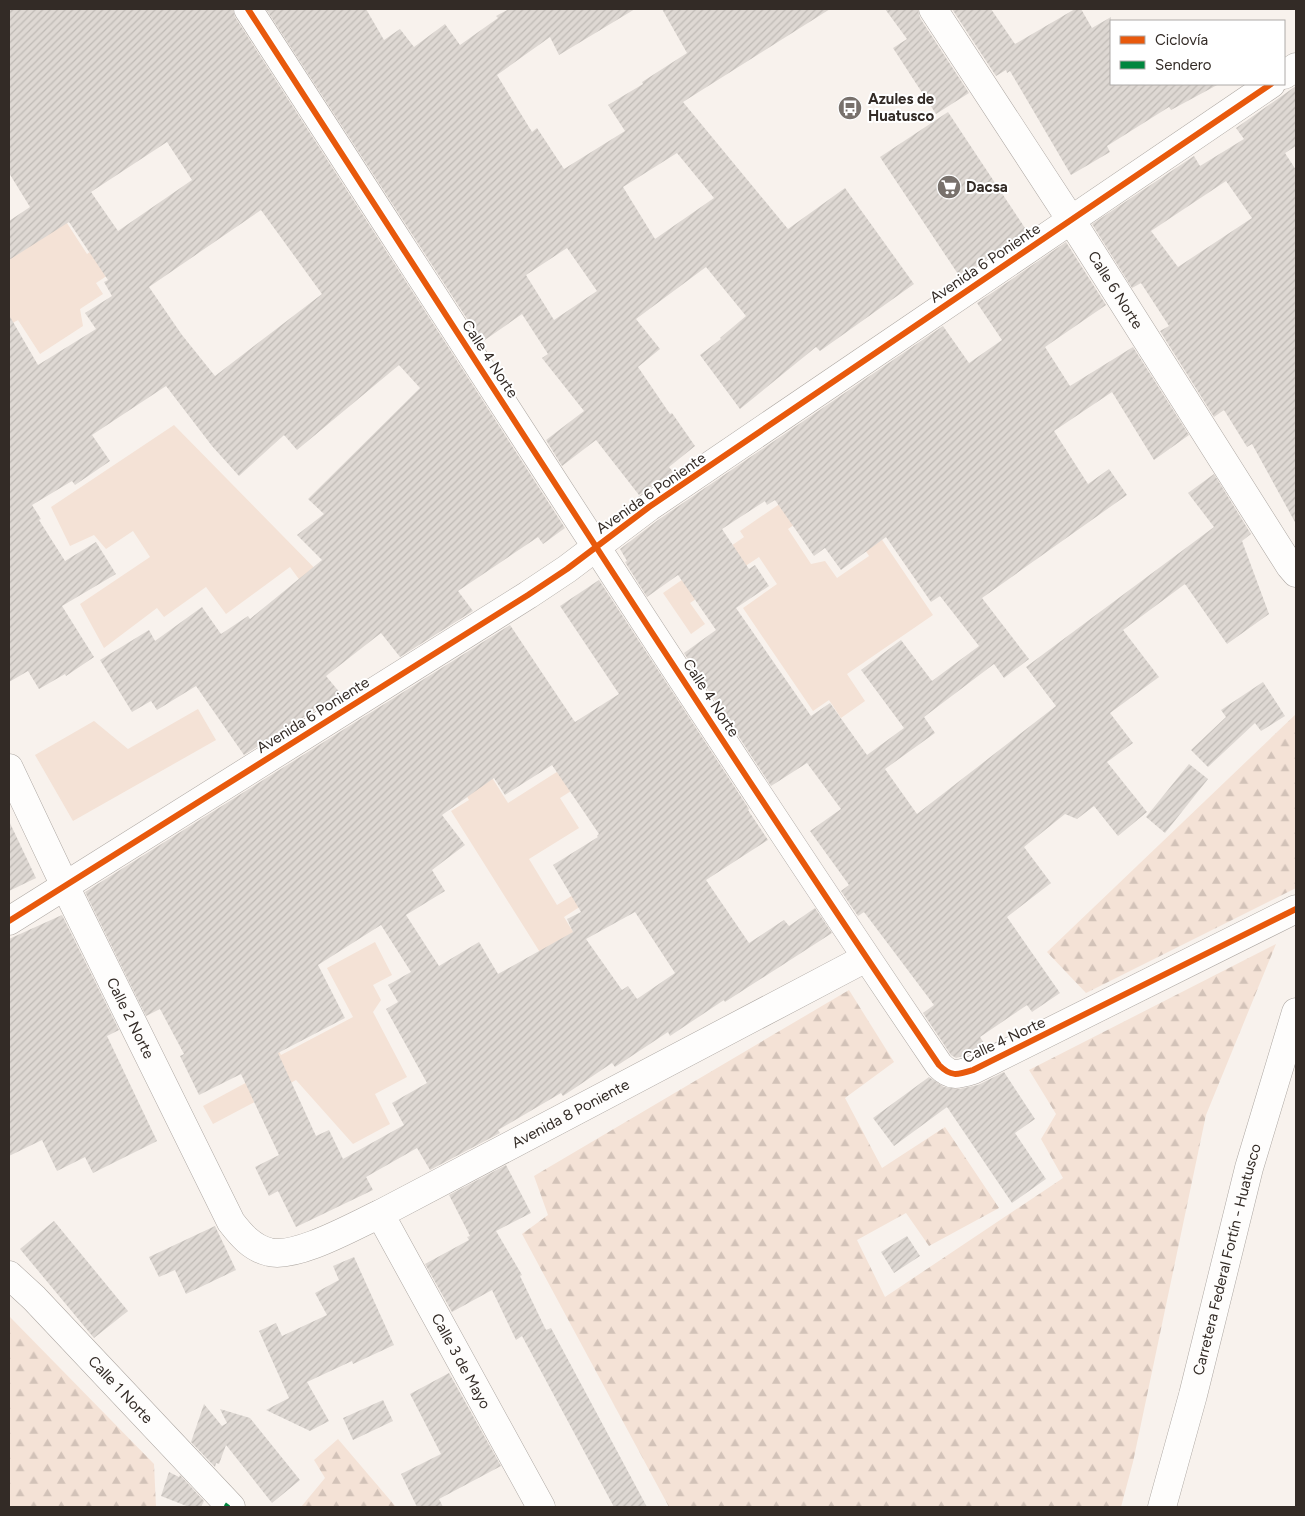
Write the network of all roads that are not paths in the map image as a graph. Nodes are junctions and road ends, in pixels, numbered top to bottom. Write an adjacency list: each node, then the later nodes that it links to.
1 (248, 9): 7 (street, Calle 4 Norte)
2 (933, 9): 6 (street, Calle 6 Norte)
3 (1296, 67): 4 (street)
4 (1285, 74)
5 (1270, 85): 6 (street, Avenida 6 Poniente)
6 (1071, 220): 7 (street, Avenida 6 Poniente); 8 (street, Calle 6 Norte)
7 (597, 547): 10 (street, Avenida 6 Poniente); 13 (street, Calle 4 Norte)
8 (1296, 573)
9 (9, 768): 10 (street, Calle 2 Norte)
10 (65, 886): 12 (street, Avenida 6 Poniente); 16 (street, Calle 2 Norte)
11 (1296, 909): 13 (street, Calle 4 Norte)
12 (9, 921)
13 (866, 958): 15 (street, Avenida 8 Poniente)
14 (1296, 1012): 20 (street, Carretera Federal Fortín - Huatusco)
15 (380, 1214): 16 (street, Avenida 8 Poniente); 19 (street, Calle 3 de Mayo)
16 (270, 1253)
17 (9, 1275): 18 (street, Calle 1 Norte)
18 (231, 1507)
19 (541, 1507)
20 (1162, 1507)

